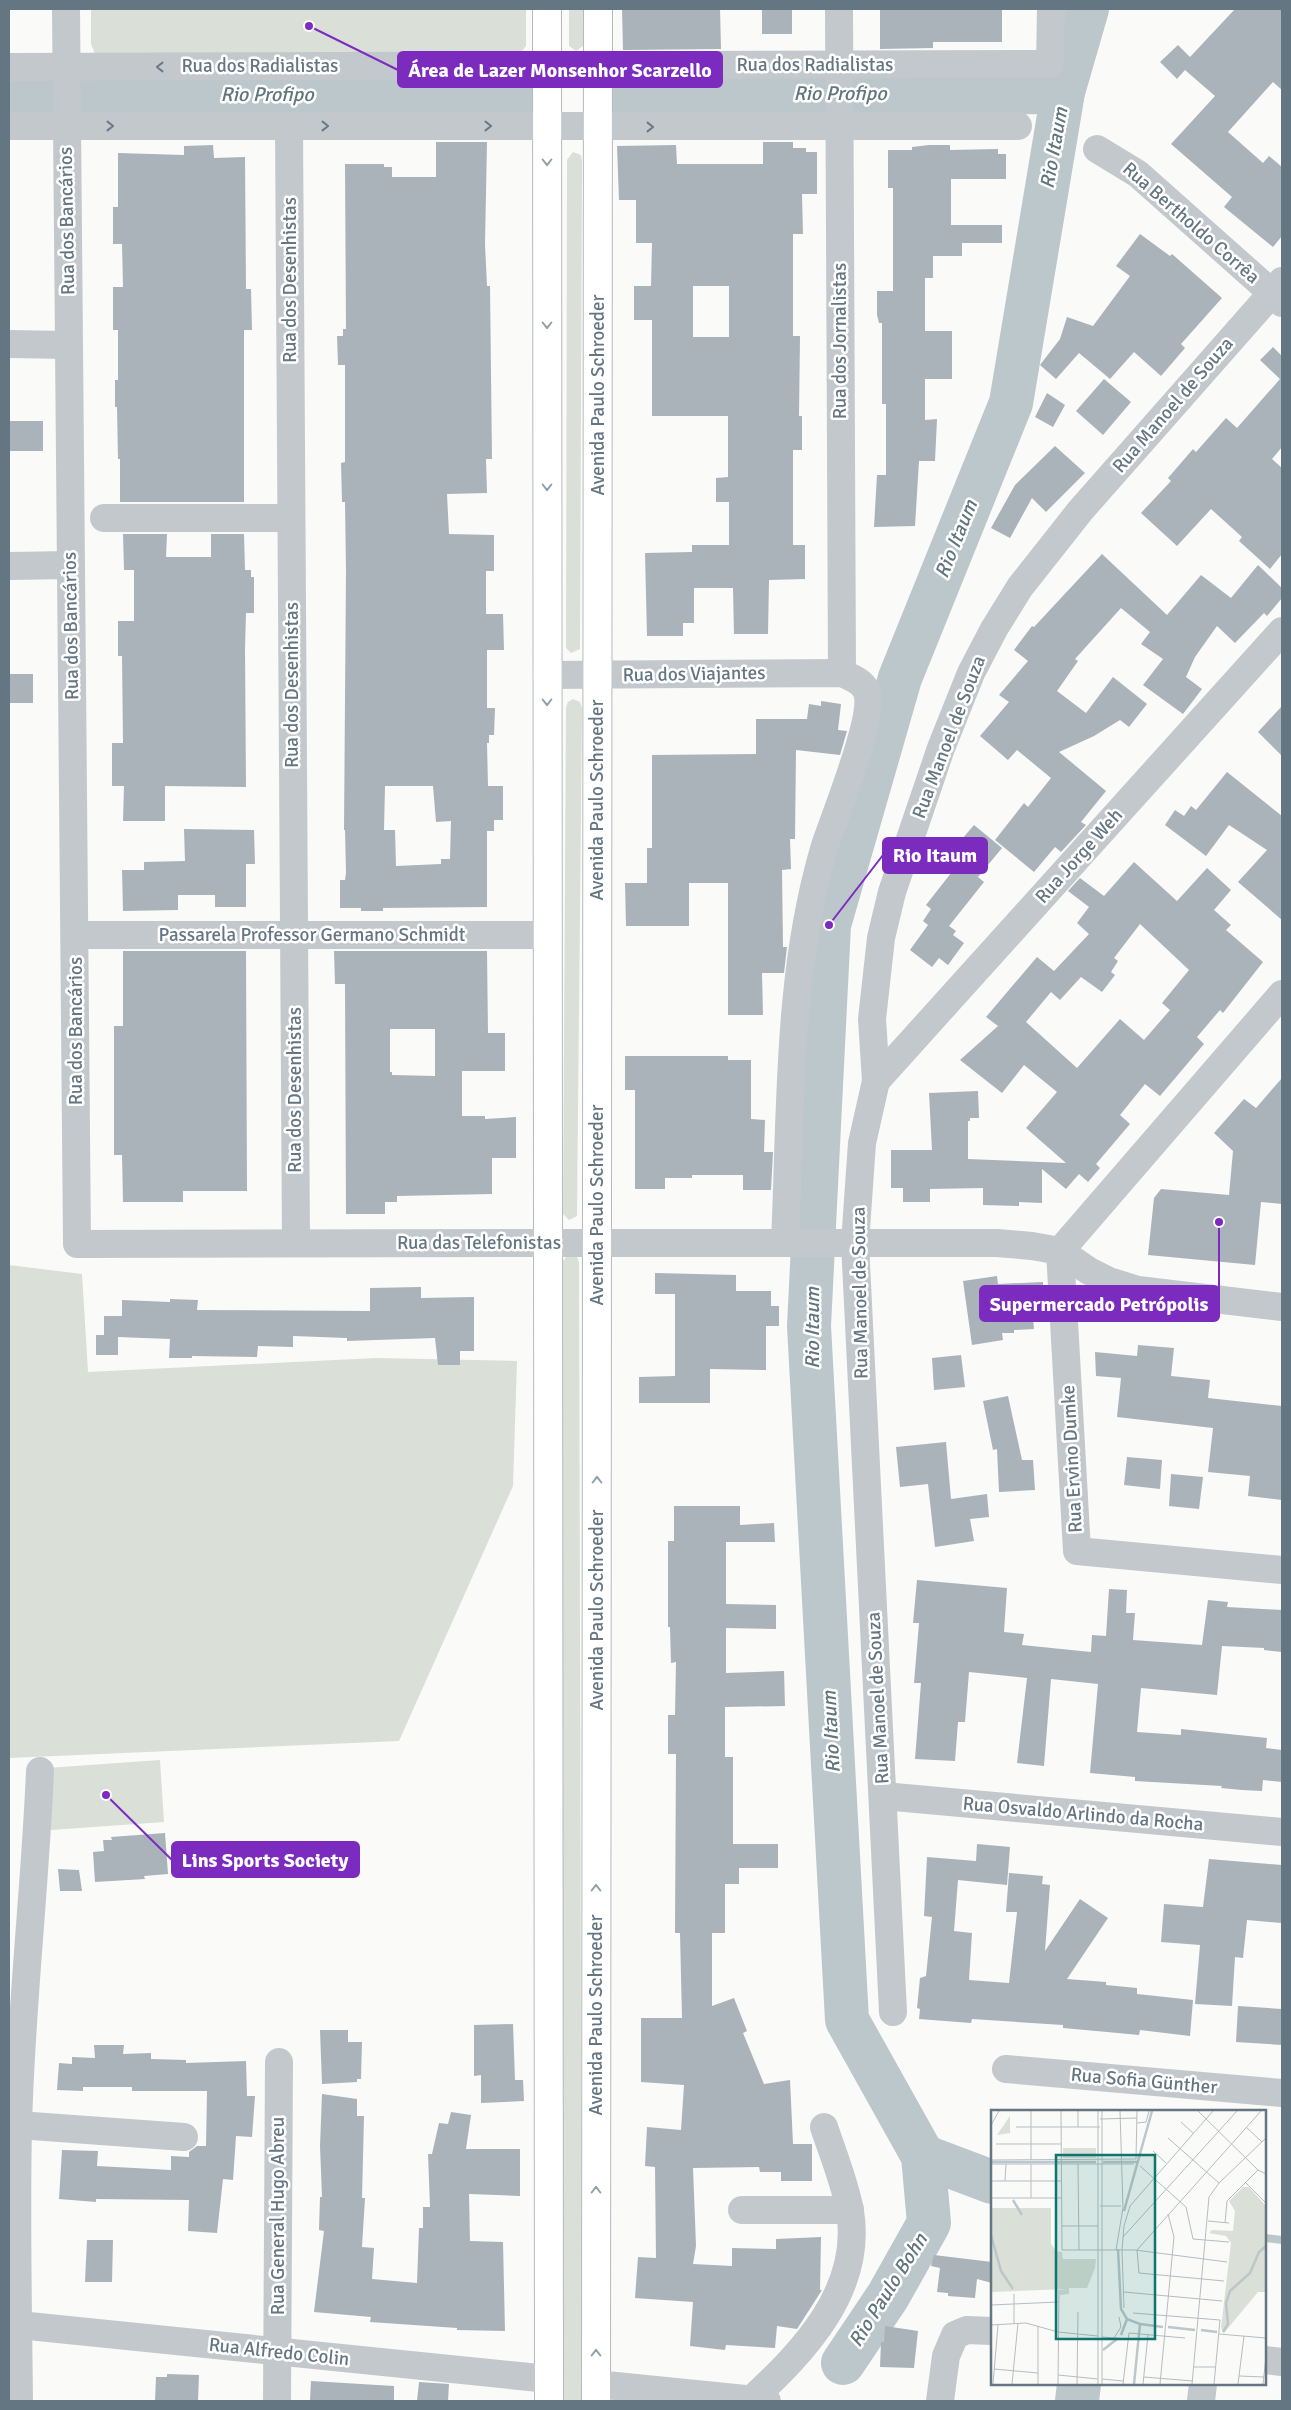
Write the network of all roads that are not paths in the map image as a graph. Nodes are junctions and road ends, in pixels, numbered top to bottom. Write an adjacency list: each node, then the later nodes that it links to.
1 (66, 9): 10 (street, Rua dos Bancários)
2 (547, 9): 7 (main road)
3 (598, 9): 8 (main road, Avenida Paulo Schroeder)
4 (839, 9): 6 (street, Rua dos Jornalistas)
5 (1051, 9): 6 (street, Rua dos Radialistas)
6 (839, 65): 8 (street, Rua dos Radialistas); 17 (street, Rua dos Jornalistas)
7 (547, 66): 8 (street, Rua dos Radialistas); 10 (street, Rua dos Radialistas, one-way to 10); 14 (main road)
8 (598, 66): 16 (main road, Avenida Paulo Schroeder)
9 (9, 67): 10 (street, Rua dos Radialistas)
10 (66, 67): 12 (street, Rua dos Bancários)
11 (9, 126): 12 (street)
12 (66, 126): 13 (street, one-way to 13); 21 (street, Rua dos Bancários)
13 (289, 126): 14 (street, one-way to 14); 23 (street, Rua dos Desenhistas)
14 (547, 126): 16 (street); 28 (main road, one-way to 28)
15 (1018, 126): 17 (street)
16 (598, 127): 17 (street, one-way to 17); 29 (main road, Avenida Paulo Schroeder)
17 (839, 127): 27 (street, Rua dos Jornalistas)
18 (1097, 149): 19 (street, Rua Bertholdo Corrêa)
19 (1279, 292): 34 (street, Rua Manoel de Souza)
20 (9, 344): 21 (street)
21 (68, 344): 24 (street, Rua dos Bancários)
22 (104, 518): 23 (street)
23 (292, 518): 32 (street, Rua dos Desenhistas)
24 (71, 565): 25 (street); 31 (street, Rua dos Bancários)
25 (9, 566)
26 (1282, 631): 34 (street, Rua Jorge Weh)
27 (842, 673): 29 (street, Rua dos Viajantes); 35 (street)
28 (547, 675): 29 (street, Rua dos Viajantes); 30 (main road, one-way to 30)
29 (598, 675): 38 (main road, Avenida Paulo Schroeder)
30 (548, 934): 32 (street, Passarela Professor Germano Schmidt); 37 (main road)
31 (76, 935): 32 (street, Passarela Professor Germano Schmidt); 40 (street, Rua dos Bancários)
32 (294, 935): 36 (street, Rua dos Desenhistas)
33 (1279, 1006): 41 (street)
34 (876, 1081): 39 (street, Rua Manoel de Souza)
35 (792, 1242): 38 (street, Rua das Telefonistas); 39 (street, Rua das Telefonistas)
36 (296, 1243): 37 (street, Rua das Telefonistas); 40 (street, Rua das Telefonistas)
37 (548, 1243): 38 (street, Rua das Telefonistas); 63 (main road)
38 (597, 1243): 64 (main road, Avenida Paulo Schroeder, one-way to 38)
39 (855, 1243): 41 (street, Rua das Telefonistas); 45 (street, Rua Manoel de Souza)
40 (77, 1244)
41 (1060, 1251): 42 (street); 43 (street, Rua Ervino Dumke)
42 (1282, 1307)
43 (1282, 1570)
44 (40, 1771): 47 (street)
45 (883, 1796): 46 (street, Rua Osvaldo Arlindo da Rocha); 48 (street, Rua Manoel de Souza)
46 (1282, 1832)
47 (19, 1924): 52 (street)
48 (893, 2012)
49 (278, 2062): 59 (street, Rua General Hugo Abreu)
50 (1006, 2069): 51 (street, Rua Sofia Günther)
51 (1282, 2093)
52 (18, 2125): 54 (street); 57 (street)
53 (824, 2127): 56 (street)
54 (184, 2136)
55 (742, 2210): 56 (street)
56 (850, 2210): 65 (street)
57 (13, 2325): 59 (street, Rua Alfredo Colin); 66 (street)
58 (991, 2331): 68 (street)
59 (278, 2352): 63 (street, Rua Alfredo Colin); 67 (street, Rua General Hugo Abreu)
60 (1266, 2360): 61 (street)
61 (1282, 2362)
62 (1203, 2385): 69 (street)
63 (549, 2390)
64 (596, 2393): 65 (street)
65 (759, 2400)
66 (19, 2401)
67 (277, 2401)
68 (940, 2401)
69 (1201, 2401)

